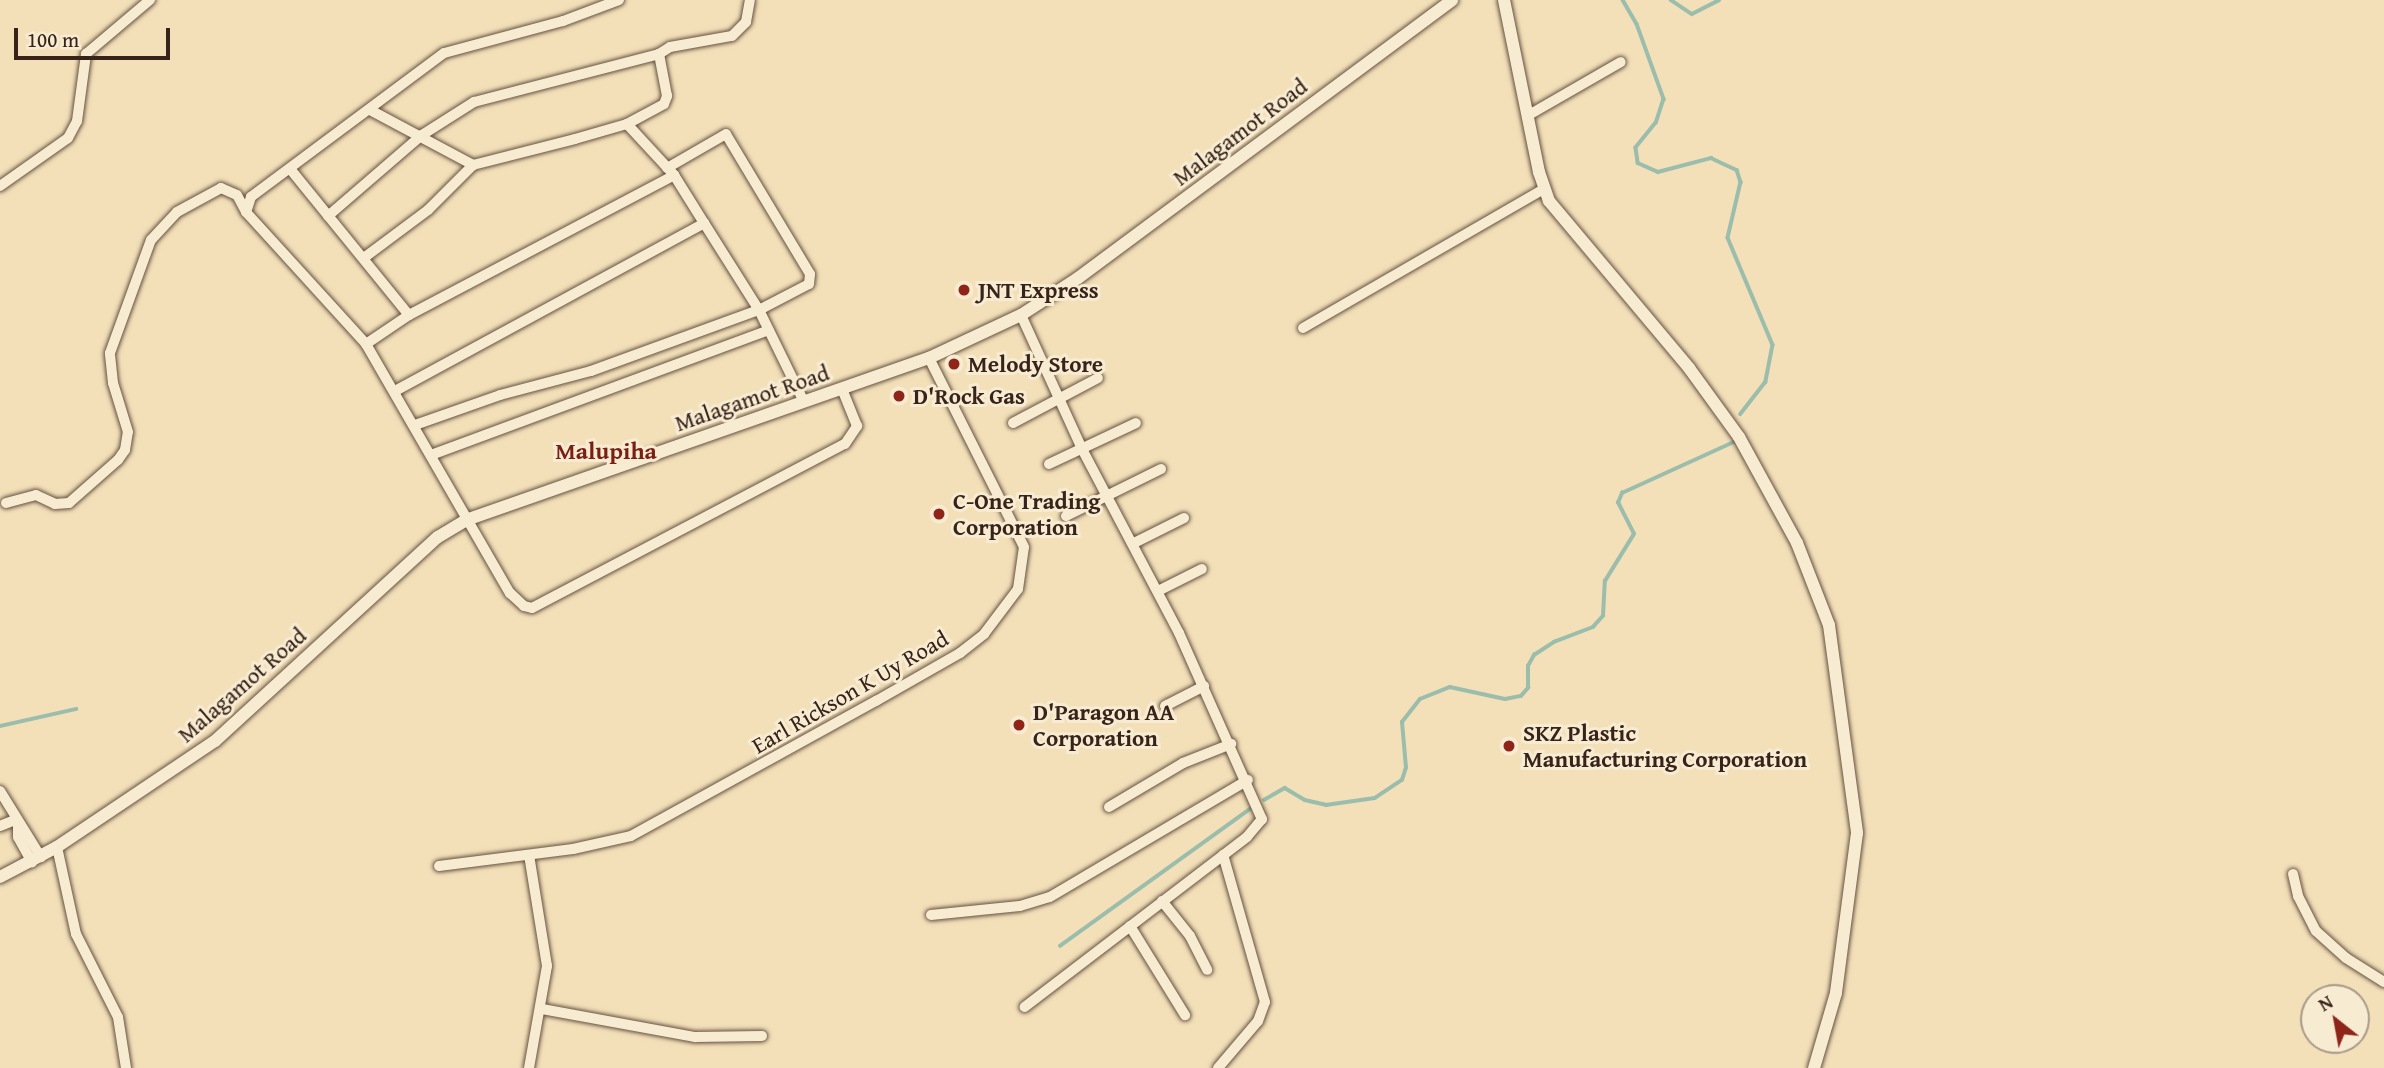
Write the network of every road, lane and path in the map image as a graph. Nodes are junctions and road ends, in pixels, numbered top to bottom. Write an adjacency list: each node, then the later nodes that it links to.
1 (150, 0): 15 (street)
2 (619, 0): 8 (street)
3 (750, 0): 6 (street)
4 (1452, 0): 23 (street, Malagamot Road)
5 (1504, 0): 9 (street)
6 (659, 54): 10 (street); 11 (street)
7 (1621, 62): 9 (street)
8 (372, 111): 11 (street); 13 (street)
9 (1527, 116): 16 (street)
10 (627, 124): 12 (street); 14 (street)
11 (422, 135): 12 (street); 18 (street)
12 (473, 165): 20 (street)
13 (291, 170): 17 (street); 18 (street)
14 (670, 171): 19 (street); 21 (street); 22 (street)
15 (0, 186)
16 (1544, 188): 24 (street); 75 (street)
17 (246, 212): 26 (street); 41 (street)
18 (328, 216): 20 (street)
19 (704, 223): 21 (street); 30 (street)
20 (365, 257): 22 (street)
21 (759, 310): 25 (street); 35 (street)
22 (409, 315): 26 (street)
23 (1021, 315): 27 (street, Malagamot Road); 31 (street)
24 (1303, 328)
25 (769, 330): 32 (street); 37 (street)
26 (366, 344): 30 (street)
27 (929, 358): 29 (street, Malagamot Road); 57 (street, Earl Rickson K Uy Road)
28 (1098, 378): 31 (street)
29 (842, 389): 32 (street, Malagamot Road); 44 (street)
30 (395, 391): 35 (street)
31 (1059, 400): 33 (street); 36 (street)
32 (804, 402): 44 (street, Malagamot Road)
33 (1013, 423)
34 (1136, 423): 36 (street)
35 (415, 425): 37 (street)
36 (1082, 449): 38 (street); 40 (street)
37 (431, 455): 44 (street)
38 (1049, 464)
39 (1161, 469): 40 (street)
40 (1108, 498): 42 (street); 45 (street)
41 (6, 503)
42 (1066, 516)
43 (1184, 518): 45 (street)
44 (466, 520): 56 (street, Malagamot Road)
45 (1134, 543): 47 (street)
46 (1202, 569): 47 (street)
47 (1158, 591): 48 (street)
48 (1204, 686): 49 (street); 50 (street)
49 (1165, 706)
50 (1231, 744): 51 (street); 53 (street)
51 (1248, 780): 58 (street); 64 (street)
52 (0, 791): 54 (street)
53 (1109, 807)
54 (17, 823): 55 (street); 59 (street)
55 (0, 826)
56 (57, 847): 59 (street, Malagamot Road); 72 (street)
57 (529, 855): 60 (street, Earl Rickson K Uy Road); 69 (street)
58 (1223, 855): 63 (street); 74 (street)
59 (36, 859): 62 (street, Malagamot Road)
60 (439, 866)
61 (2293, 874): 67 (street)
62 (0, 877)
63 (1162, 901): 65 (street); 66 (street)
64 (931, 915)
65 (1130, 926): 68 (street); 70 (street)
66 (1207, 970)
67 (2384, 982)
68 (1025, 1007)
69 (542, 1009): 71 (street); 73 (street)
70 (1185, 1015)
71 (762, 1036)
72 (126, 1068)
73 (529, 1068)
74 (1218, 1068)
75 (1814, 1068)

